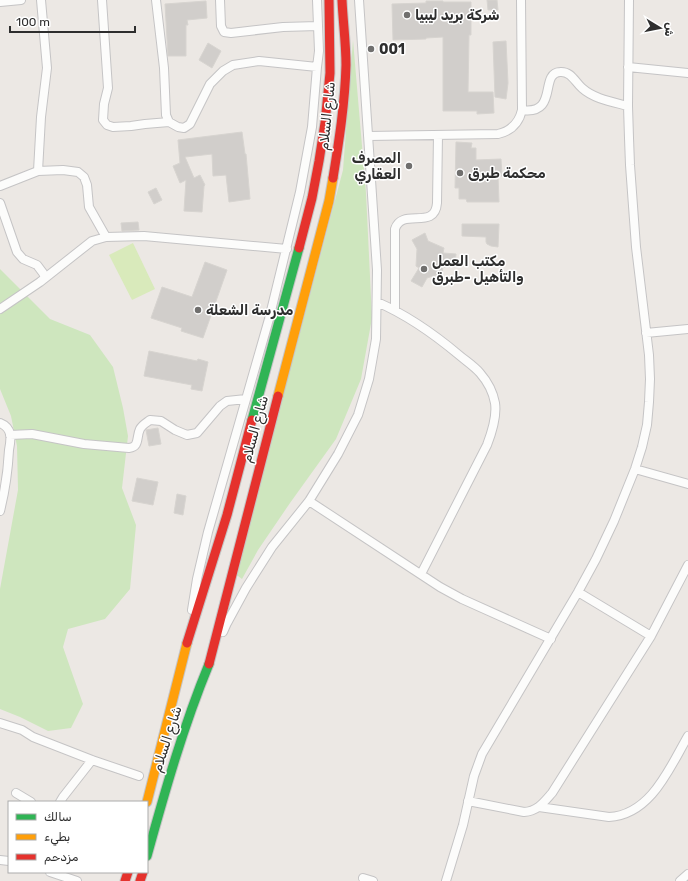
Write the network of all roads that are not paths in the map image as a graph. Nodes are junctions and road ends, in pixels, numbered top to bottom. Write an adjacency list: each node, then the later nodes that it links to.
1 (21, 0): 12 (street)
2 (41, 0): 22 (street)
3 (102, 0): 19 (street)
4 (156, 0): 19 (street)
5 (220, 0): 13 (street)
6 (317, 0): 13 (street)
7 (329, 0): 46 (main road, شارع السلام)
8 (342, 0): 47 (main road, شارع السلام)
9 (358, 0): 21 (street)
10 (521, 0): 18 (street)
11 (629, 0): 15 (street)
12 (0, 2)
13 (318, 26): 14 (street)
14 (317, 67): 19 (street); 26 (street)
15 (628, 67): 16 (street); 17 (street)
16 (688, 73)
17 (628, 106): 18 (street); 32 (street)
18 (522, 110): 20 (street)
19 (169, 122)
20 (438, 135): 21 (street); 30 (street)
21 (368, 136): 28 (street)
22 (38, 171): 23 (street); 25 (street)
23 (0, 186)
24 (0, 203): 27 (street)
25 (106, 237): 26 (street); 27 (street)
26 (287, 249): 33 (street)
27 (45, 278): 29 (street)
28 (377, 302): 30 (street); 39 (street)
29 (0, 309)
30 (395, 310): 42 (street)
31 (688, 329): 32 (street)
32 (646, 333): 36 (street)
33 (246, 399): 35 (street); 46 (street)
34 (0, 423): 35 (street)
35 (10, 435): 38 (street)
36 (635, 469): 37 (street); 43 (street)
37 (688, 484)
38 (2, 492): 40 (street)
39 (309, 501): 42 (street); 47 (street)
40 (0, 511)
41 (688, 565): 44 (street)
42 (421, 574): 45 (street)
43 (578, 592): 44 (street); 45 (street)
44 (651, 636): 57 (street)
45 (551, 639): 56 (street)
46 (187, 643): 55 (main road, شارع السلام)
47 (209, 664): 58 (main road, شارع السلام)
48 (0, 722): 50 (street)
49 (688, 736): 57 (street)
50 (92, 760): 51 (street); 54 (street)
51 (139, 776)
52 (16, 793): 53 (street)
53 (30, 801)
54 (61, 801)
55 (146, 801)
56 (468, 801): 57 (street); 64 (street)
57 (539, 807)
58 (148, 852)
59 (53, 873): 62 (street)
60 (688, 874): 65 (street)
61 (363, 878): 63 (street)
62 (77, 881)
63 (373, 881)
64 (446, 881)
65 (680, 881)

